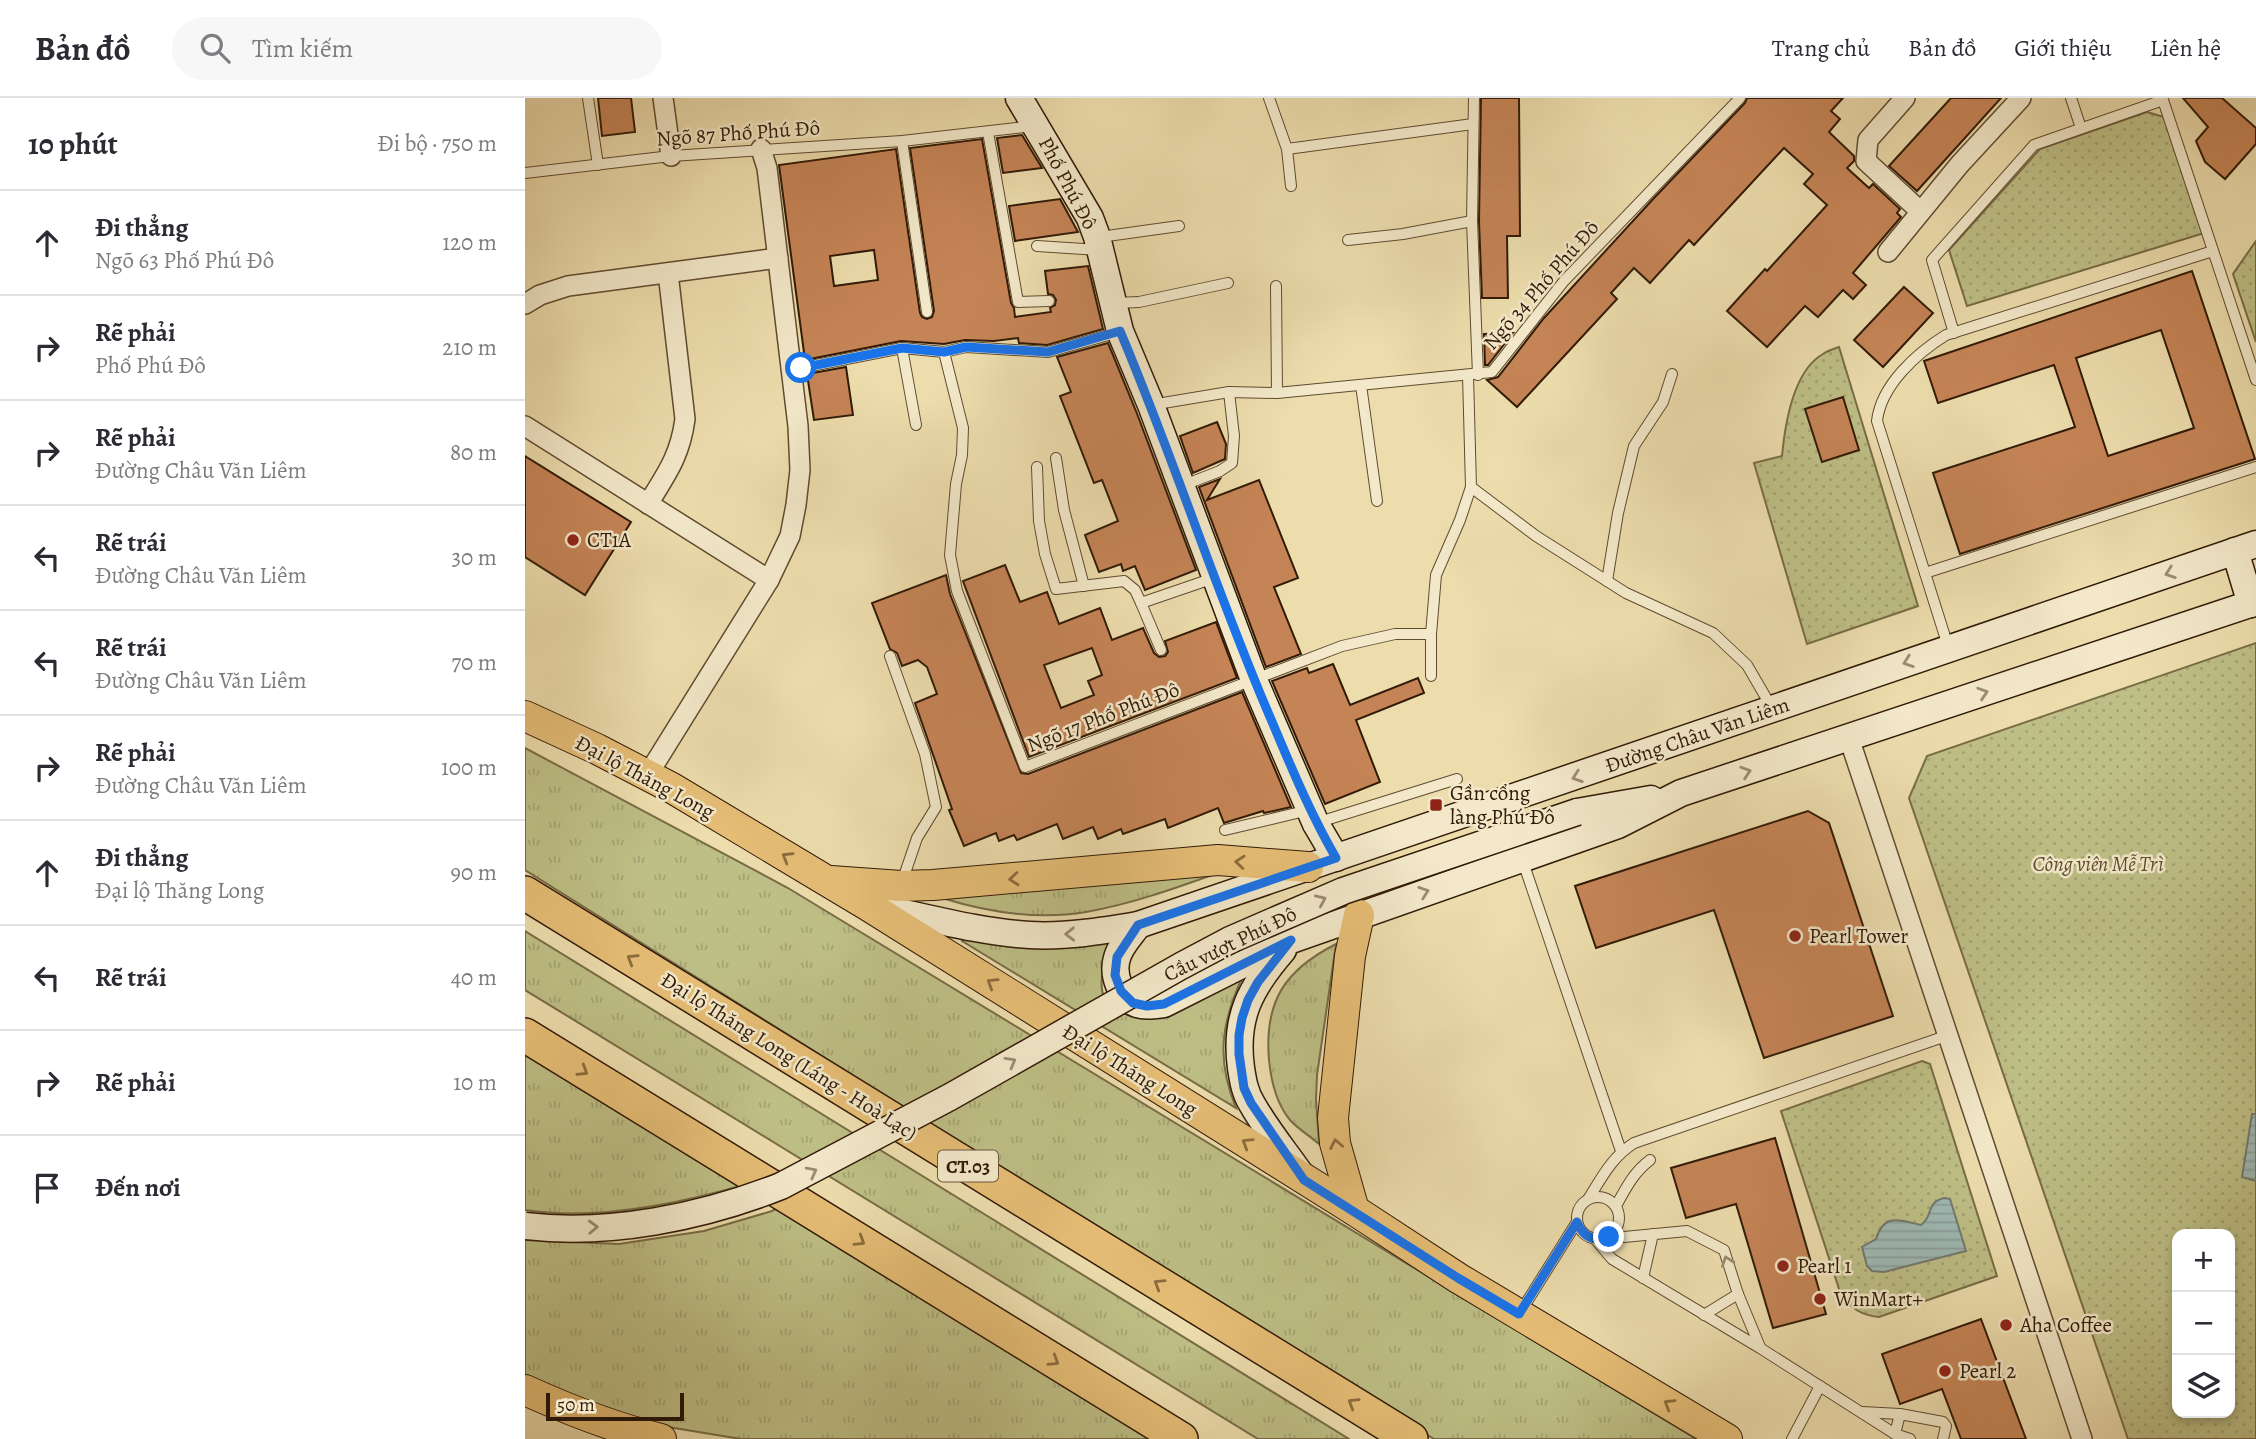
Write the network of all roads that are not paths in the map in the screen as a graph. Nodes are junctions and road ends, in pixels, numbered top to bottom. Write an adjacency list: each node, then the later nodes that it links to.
1 (589, 98): 18 (lane)
2 (663, 98): 17 (street)
3 (1019, 98): 11 (main road, Phố Phú Đô)
4 (1269, 98): 16 (lane)
5 (1474, 98): 10 (lane)
6 (1741, 98): 43 (lane, Ngõ 34 Phố Phú Đô)
7 (1905, 98): 21 (street)
8 (2021, 98): 21 (street)
9 (2071, 98): 12 (lane)
10 (1473, 124): 16 (lane); 22 (lane)
11 (1037, 126): 13 (lane, Ngõ 87 Phố Phú Đô); 25 (main road, Phố Phú Đô)
12 (2081, 128): 27 (lane); 38 (lane)
13 (988, 132): 14 (lane, Ngõ 87 Phố Phú Đô); 33 (lane)
14 (902, 141): 15 (lane, Ngõ 87 Phố Phú Đô); 36 (lane)
15 (761, 149): 17 (lane, Ngõ 87 Phố Phú Đô); 29 (street)
16 (1287, 149): 20 (lane)
17 (671, 156): 18 (lane, Ngõ 87 Phố Phú Đô)
18 (598, 164): 19 (lane, Ngõ 87 Phố Phú Đô)
19 (525, 173)
20 (1290, 186)
21 (1920, 211): 28 (street)
22 (1472, 221): 24 (lane); 43 (lane)
23 (1179, 226): 25 (lane)
24 (1348, 240)
25 (1098, 244): 26 (lane); 34 (main road, Phố Phú Đô)
26 (1037, 247)
27 (2213, 251): 38 (lane); 44 (lane)
28 (1888, 252)
29 (778, 258): 30 (street); 61 (street)
30 (668, 273): 35 (street); 57 (street)
31 (1228, 283): 34 (lane)
32 (1276, 286): 47 (lane)
33 (1049, 301)
34 (1112, 303): 37 (main road, Phố Phú Đô)
35 (525, 304)
36 (927, 312)
37 (1120, 331): 40 (lane); 48 (main road, Phố Phú Đô)
38 (1954, 332): 59 (lane)
39 (902, 348): 40 (lane); 41 (lane); 49 (lane)
40 (944, 352): 71 (lane, Ngõ 17 Phố Phú Đô)
41 (801, 368)
42 (1672, 374): 62 (lane)
43 (1473, 375): 45 (lane); 55 (lane)
44 (2256, 380)
45 (1361, 385): 47 (lane); 56 (lane)
46 (1229, 392): 47 (lane); 48 (lane); 54 (lane)
47 (1277, 393)
48 (1151, 405): 54 (main road, Phố Phú Đô)
49 (916, 425)
50 (525, 426): 57 (street)
51 (1056, 458): 63 (lane)
52 (1037, 467): 63 (lane)
53 (2256, 467): 59 (lane)
54 (1180, 486): 60 (main road, Phố Phú Đô)
55 (1471, 487): 62 (lane); 66 (lane)
56 (1377, 501)
57 (648, 504): 61 (street)
58 (2245, 548): 65 (main road); 67 (main road, Đường Châu Văn Liêm, one-way to 67)
59 (1925, 573): 67 (lane)
60 (1215, 577): 64 (lane); 71 (main road, Phố Phú Đô)
61 (769, 580): 75 (street)
62 (1607, 581): 72 (lane)
63 (1084, 586): 64 (lane)
64 (1141, 603): 68 (lane)
65 (2253, 603): 74 (main road, one-way to 65)
66 (1431, 634): 70 (lane); 71 (lane)
67 (1949, 648): 72 (main road, Đường Châu Văn Liêm, one-way to 72)
68 (1161, 650)
69 (890, 656): 84 (lane)
70 (1431, 676)
71 (1254, 680): 78 (main road, Phố Phú Đô)
72 (1773, 708): 80 (main road, Đường Châu Văn Liêm, one-way to 80)
73 (525, 716): 75 (main road, Đại lộ Thăng Long)
74 (1849, 738): 77 (main road, one-way to 74); 91 (street)
75 (647, 776): 83 (main road, Đại lộ Thăng Long, one-way to 75)
76 (1457, 779): 78 (lane)
77 (1681, 793): 81 (main road); 99 (main road, Cầu vượt Phú Đô, one-way to 77, bridge)
78 (1313, 817): 79 (lane); 80 (main road, Phố Phú Đô)
79 (1225, 830)
80 (1336, 858): 82 (main road, Đường Châu Văn Liêm)
81 (1522, 858): 87 (main road, one-way to 81); 92 (lane)
82 (1308, 867): 84 (main road, one-way to 84); 88 (main road, Đường Châu Văn Liêm)
83 (826, 881): 84 (main road); 86 (main road, Đại lộ Thăng Long)
84 (901, 886)
85 (525, 893): 115 (highway, Đại lộ Thăng Long (Láng - Hoà Lạc) / CT.03, one-way to 85)
86 (867, 905): 88 (main road, Đường Châu Văn Liêm, one-way to 86); 94 (main road, Đại lộ Thăng Long, one-way to 86)
87 (1359, 915): 89 (main road); 97 (main road, one-way to 87)
88 (1138, 925): 89 (main road)
89 (1291, 940): 94 (main road)
90 (525, 1035): 114 (highway, one-way to 114)
91 (1946, 1035): 92 (lane); 120 (street)
92 (1621, 1151): 95 (lane)
93 (1650, 1160): 96 (lane)
94 (1304, 1180): 97 (main road, Đại lộ Thăng Long)
95 (1589, 1199): 96 (lane); 98 (lane)
96 (1616, 1206): 100 (lane)
97 (1354, 1210): 105 (main road, Đại lộ Thăng Long)
98 (1577, 1222): 102 (lane); 105 (lane)
99 (525, 1226)
100 (1612, 1234): 101 (lane); 102 (lane)
101 (1653, 1234): 103 (lane); 104 (lane, one-way to 101)
102 (1596, 1240): 103 (lane)
103 (1643, 1278): 106 (lane)
104 (1738, 1294): 106 (lane); 107 (lane)
105 (1519, 1314): 116 (main road, Đại lộ Thăng Long, one-way to 105)
106 (1704, 1315): 107 (lane)
107 (1760, 1348): 108 (lane)
108 (1820, 1386): 110 (lane); 117 (lane)
109 (525, 1391): 113 (main road)
110 (1862, 1412): 111 (lane); 112 (lane)
111 (1900, 1413): 112 (lane); 119 (lane)
112 (1895, 1434): 118 (lane)
113 (661, 1439)
114 (1181, 1439)
115 (1411, 1439)
116 (1727, 1439)
117 (1792, 1439)
118 (1910, 1439)
119 (1943, 1439)
120 (2082, 1439)

